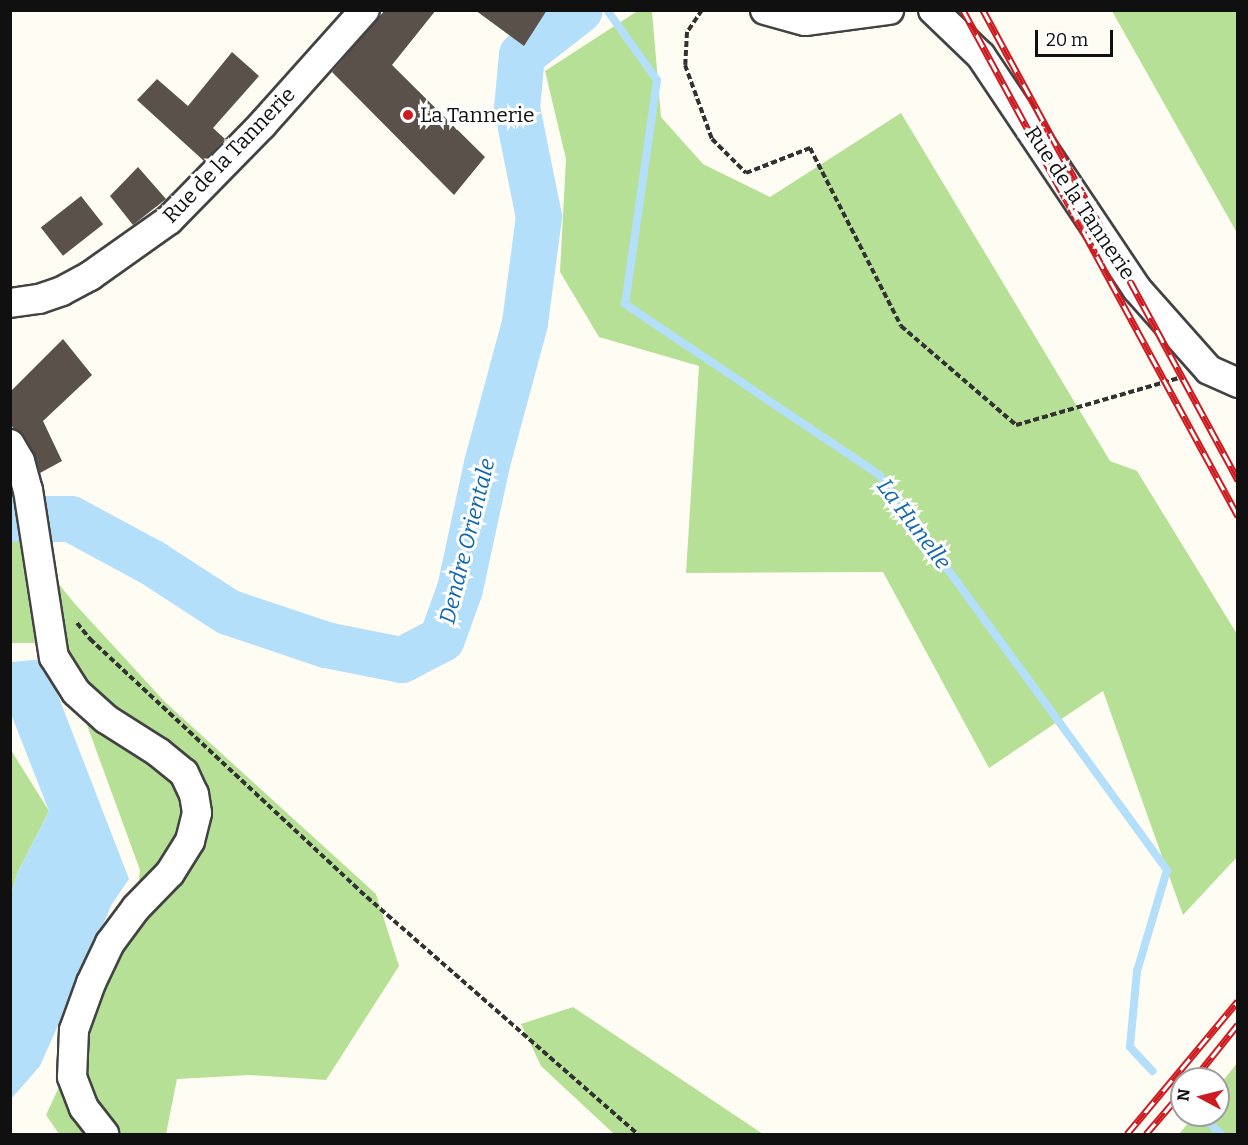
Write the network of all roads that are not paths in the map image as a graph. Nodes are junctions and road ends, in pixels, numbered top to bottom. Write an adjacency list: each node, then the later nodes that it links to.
1 (365, 10): 5 (street, Rue de la Tannerie)
2 (765, 10): 3 (street)
3 (889, 10)
4 (933, 10): 6 (street, Rue de la Tannerie)
5 (11, 304)
6 (1238, 383)
7 (10, 444): 8 (street)
8 (104, 1134)

